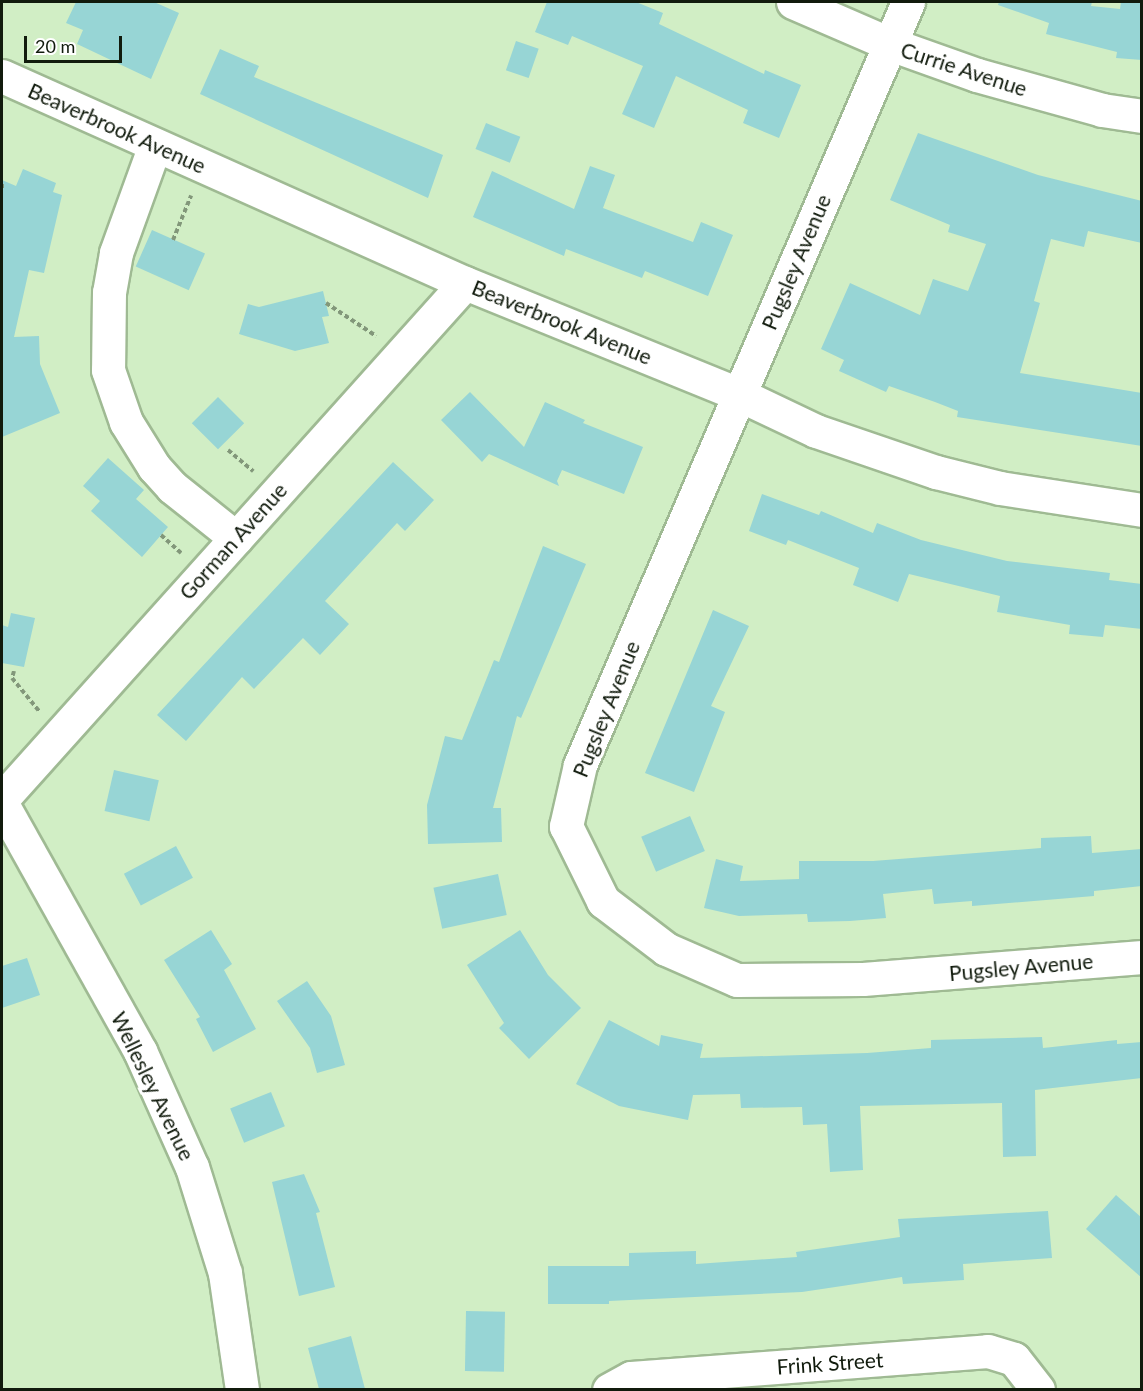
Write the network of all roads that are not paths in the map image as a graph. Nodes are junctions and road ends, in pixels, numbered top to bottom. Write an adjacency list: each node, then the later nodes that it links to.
1 (794, 2): 3 (street, Currie Avenue)
2 (908, 2): 3 (street, Pugsley Avenue)
3 (890, 44): 5 (street, Currie Avenue); 8 (street, Pugsley Avenue)
4 (2, 76): 6 (street, Beaverbrook Avenue)
5 (1142, 116)
6 (155, 145): 7 (street, Beaverbrook Avenue); 10 (street)
7 (465, 283): 8 (street, Beaverbrook Avenue); 10 (street, Gorman Avenue)
8 (738, 394): 9 (street, Beaverbrook Avenue); 13 (street, Pugsley Avenue)
9 (1142, 510)
10 (236, 538): 11 (street, Gorman Avenue)
11 (2, 799)
12 (2, 804): 14 (street, Wellesley Avenue)
13 (1142, 957)
14 (242, 1389)
15 (609, 1389): 16 (street, Frink Street)
16 (1038, 1389)

